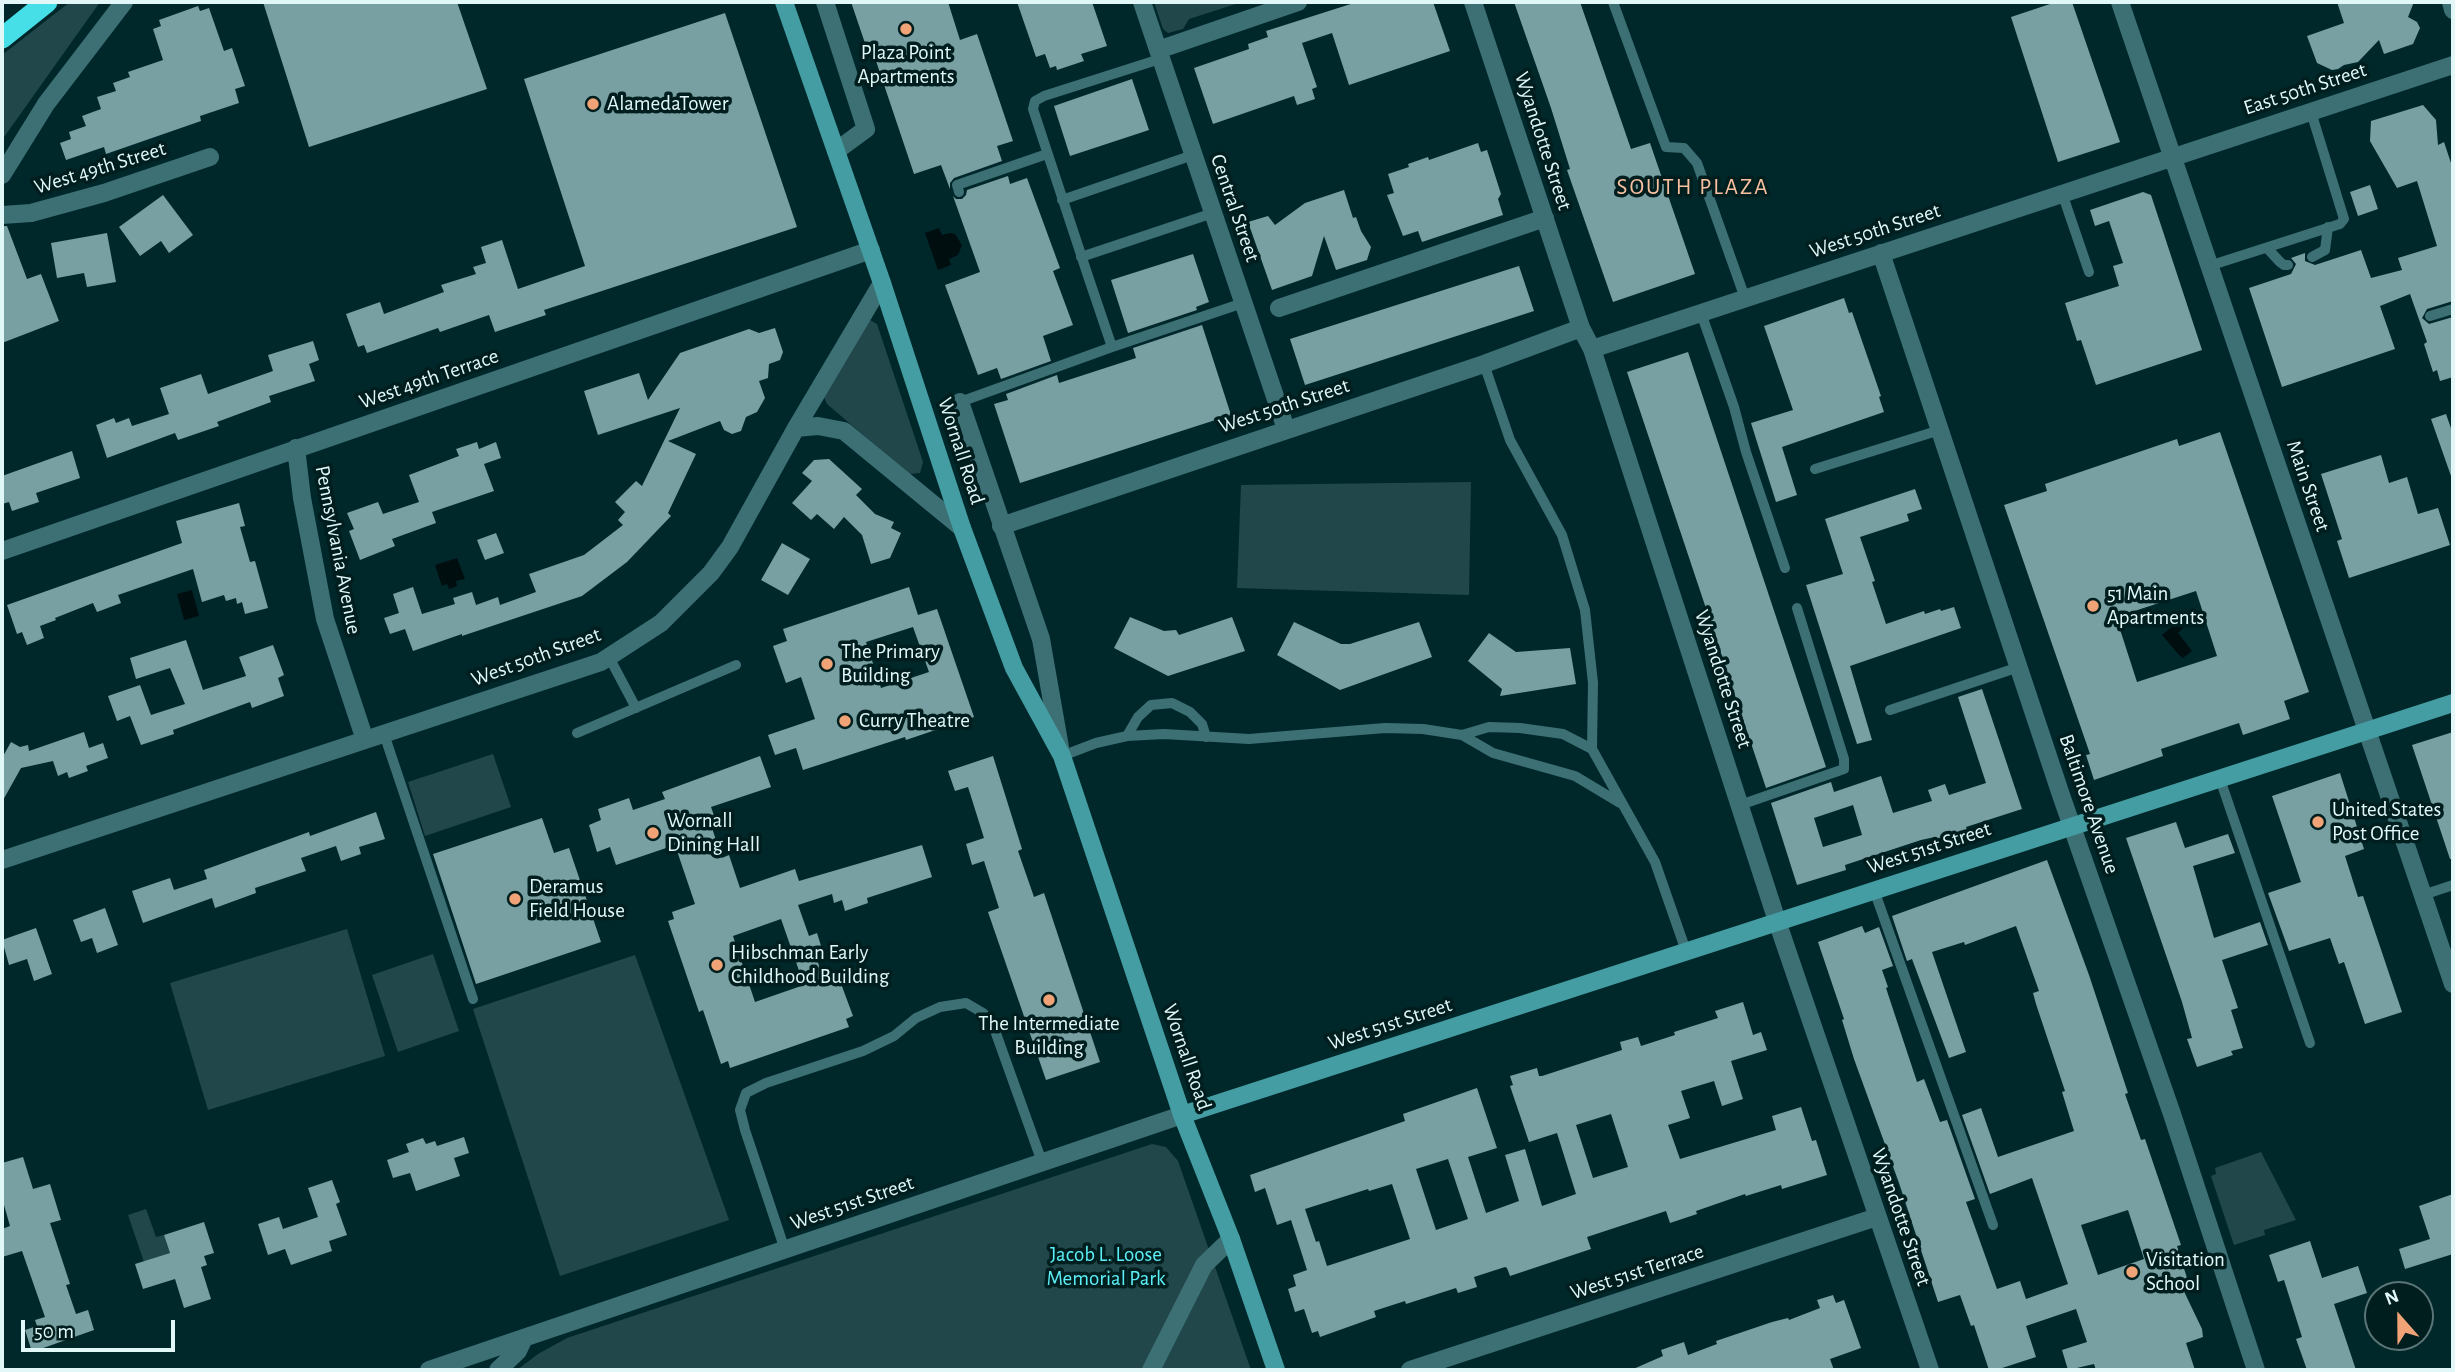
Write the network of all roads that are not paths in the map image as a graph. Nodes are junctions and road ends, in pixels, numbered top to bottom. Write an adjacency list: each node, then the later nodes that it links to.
1 (47, 2): 12 (highway)
2 (124, 2): 21 (street)
3 (784, 2): 16 (main road, Wornall Road)
4 (825, 2): 16 (street)
5 (1142, 2): 13 (street, Central Street)
6 (1298, 2): 13 (street)
7 (1473, 2): 27 (street, Wyandotte Street)
8 (1612, 2): 38 (lane)
9 (2119, 2): 20 (street, Main Street)
10 (2451, 2): 11 (street)
11 (2453, 10)
12 (2, 38)
13 (1159, 54): 17 (lane); 18 (street, Central Street)
14 (2453, 65): 15 (street, East 50th Street)
15 (2311, 112): 20 (street, East 50th Street); 28 (lane)
16 (836, 151): 30 (main road, Wornall Road)
17 (1047, 154): 22 (lane); 24 (lane)
18 (1193, 155): 24 (lane); 25 (street, Central Street)
19 (210, 157): 26 (street, West 49th Street)
20 (2172, 157): 23 (street, West 50th Street); 35 (street, Main Street)
21 (2, 175)
22 (959, 191)
23 (2062, 193): 31 (street, West 50th Street); 36 (lane)
24 (1062, 200): 32 (lane)
25 (1213, 213): 32 (lane); 39 (street, Central Street)
26 (2, 215)
27 (1545, 218): 40 (street); 44 (street, Wyandotte Street)
28 (2328, 228): 29 (lane); 33 (lane)
29 (2267, 248): 34 (lane); 35 (lane)
30 (871, 250): 37 (main road, Wornall Road); 52 (street, West 49th Terrace)
31 (1881, 253): 38 (street, West 50th Street); 51 (street, Baltimore Avenue)
32 (1081, 257): 45 (lane)
33 (2312, 257)
34 (2288, 265)
35 (2209, 266): 65 (street, Main Street)
36 (2089, 272)
37 (882, 283): 49 (street, West 50th Street); 55 (main road, Wornall Road)
38 (1745, 298): 42 (street, West 50th Street)
39 (1243, 303): 45 (lane); 50 (street, Central Street)
40 (1279, 307)
41 (2453, 309): 43 (lane)
42 (1701, 313): 46 (street, West 50th Street); 57 (lane)
43 (2430, 316)
44 (1581, 328): 46 (street, Wyandotte Street); 47 (street, West 50th Street)
45 (1112, 346): 48 (lane)
46 (1592, 349): 75 (street, Wyandotte Street)
47 (1484, 364): 50 (street, West 50th Street); 72 (lane)
48 (960, 402): 54 (street, Wornall Road)
49 (796, 428): 55 (street); 59 (street, West 50th Street)
50 (1286, 429): 54 (street, West 50th Street)
51 (1940, 430): 53 (lane); 61 (street, Baltimore Avenue)
52 (296, 448): 56 (street, West 49th Terrace); 71 (street, Pennsylvania Avenue)
53 (1815, 469)
54 (1002, 526): 73 (street, Wornall Road)
55 (962, 528): 73 (main road, Wornall Road)
56 (2, 551)
57 (1785, 568)
58 (1797, 608): 75 (lane)
59 (609, 657): 63 (lane); 67 (street, West 50th Street)
60 (736, 665): 63 (lane)
61 (2019, 667): 64 (lane); 77 (street, Baltimore Avenue)
62 (2453, 703): 65 (main road, West 51st Street)
63 (636, 708): 66 (lane)
64 (1890, 710)
65 (2369, 732): 74 (main road, West 51st Street); 81 (street, Main Street)
66 (577, 733)
67 (384, 734): 71 (street, West 50th Street); 85 (lane)
68 (1462, 735): 70 (lane); 72 (lane); 76 (lane)
69 (1127, 736): 70 (lane); 70 (lane); 73 (lane)
70 (1206, 737)
71 (365, 740): 78 (street, West 50th Street)
72 (1592, 749): 76 (lane)
73 (1062, 756): 87 (main road, Wornall Road)
74 (2220, 779): 77 (main road, West 51st Street); 86 (lane)
75 (1740, 805): 82 (street, Wyandotte Street)
76 (1627, 808): 83 (lane)
77 (2073, 826): 80 (main road, West 51st Street); 100 (street, Baltimore Avenue)
78 (2, 860)
79 (2453, 885): 81 (lane)
80 (1874, 890): 82 (main road, West 51st Street); 90 (lane)
81 (2423, 895): 84 (street, Main Street)
82 (1777, 921): 83 (main road, West 51st Street); 89 (street, Wyandotte Street)
83 (1686, 951): 87 (main road, West 51st Street)
84 (2453, 984)
85 (472, 999)
86 (2310, 1043)
87 (1182, 1115): 88 (street, West 51st Street); 91 (main road, Wornall Road)
88 (1042, 1162): 92 (street, West 51st Street); 92 (lane)
89 (1877, 1217): 98 (street, West 51st Terrace); 99 (street, Wyandotte Street)
90 (1993, 1226)
91 (1231, 1240): 96 (street); 97 (main road, Wornall Road)
92 (785, 1250): 93 (street, West 51st Street)
93 (524, 1338): 94 (street, West 51st Street); 95 (street)
94 (429, 1370)
95 (498, 1370)
96 (1150, 1370)
97 (1276, 1370)
98 (1410, 1370)
99 (1930, 1370)
100 (2256, 1370)

